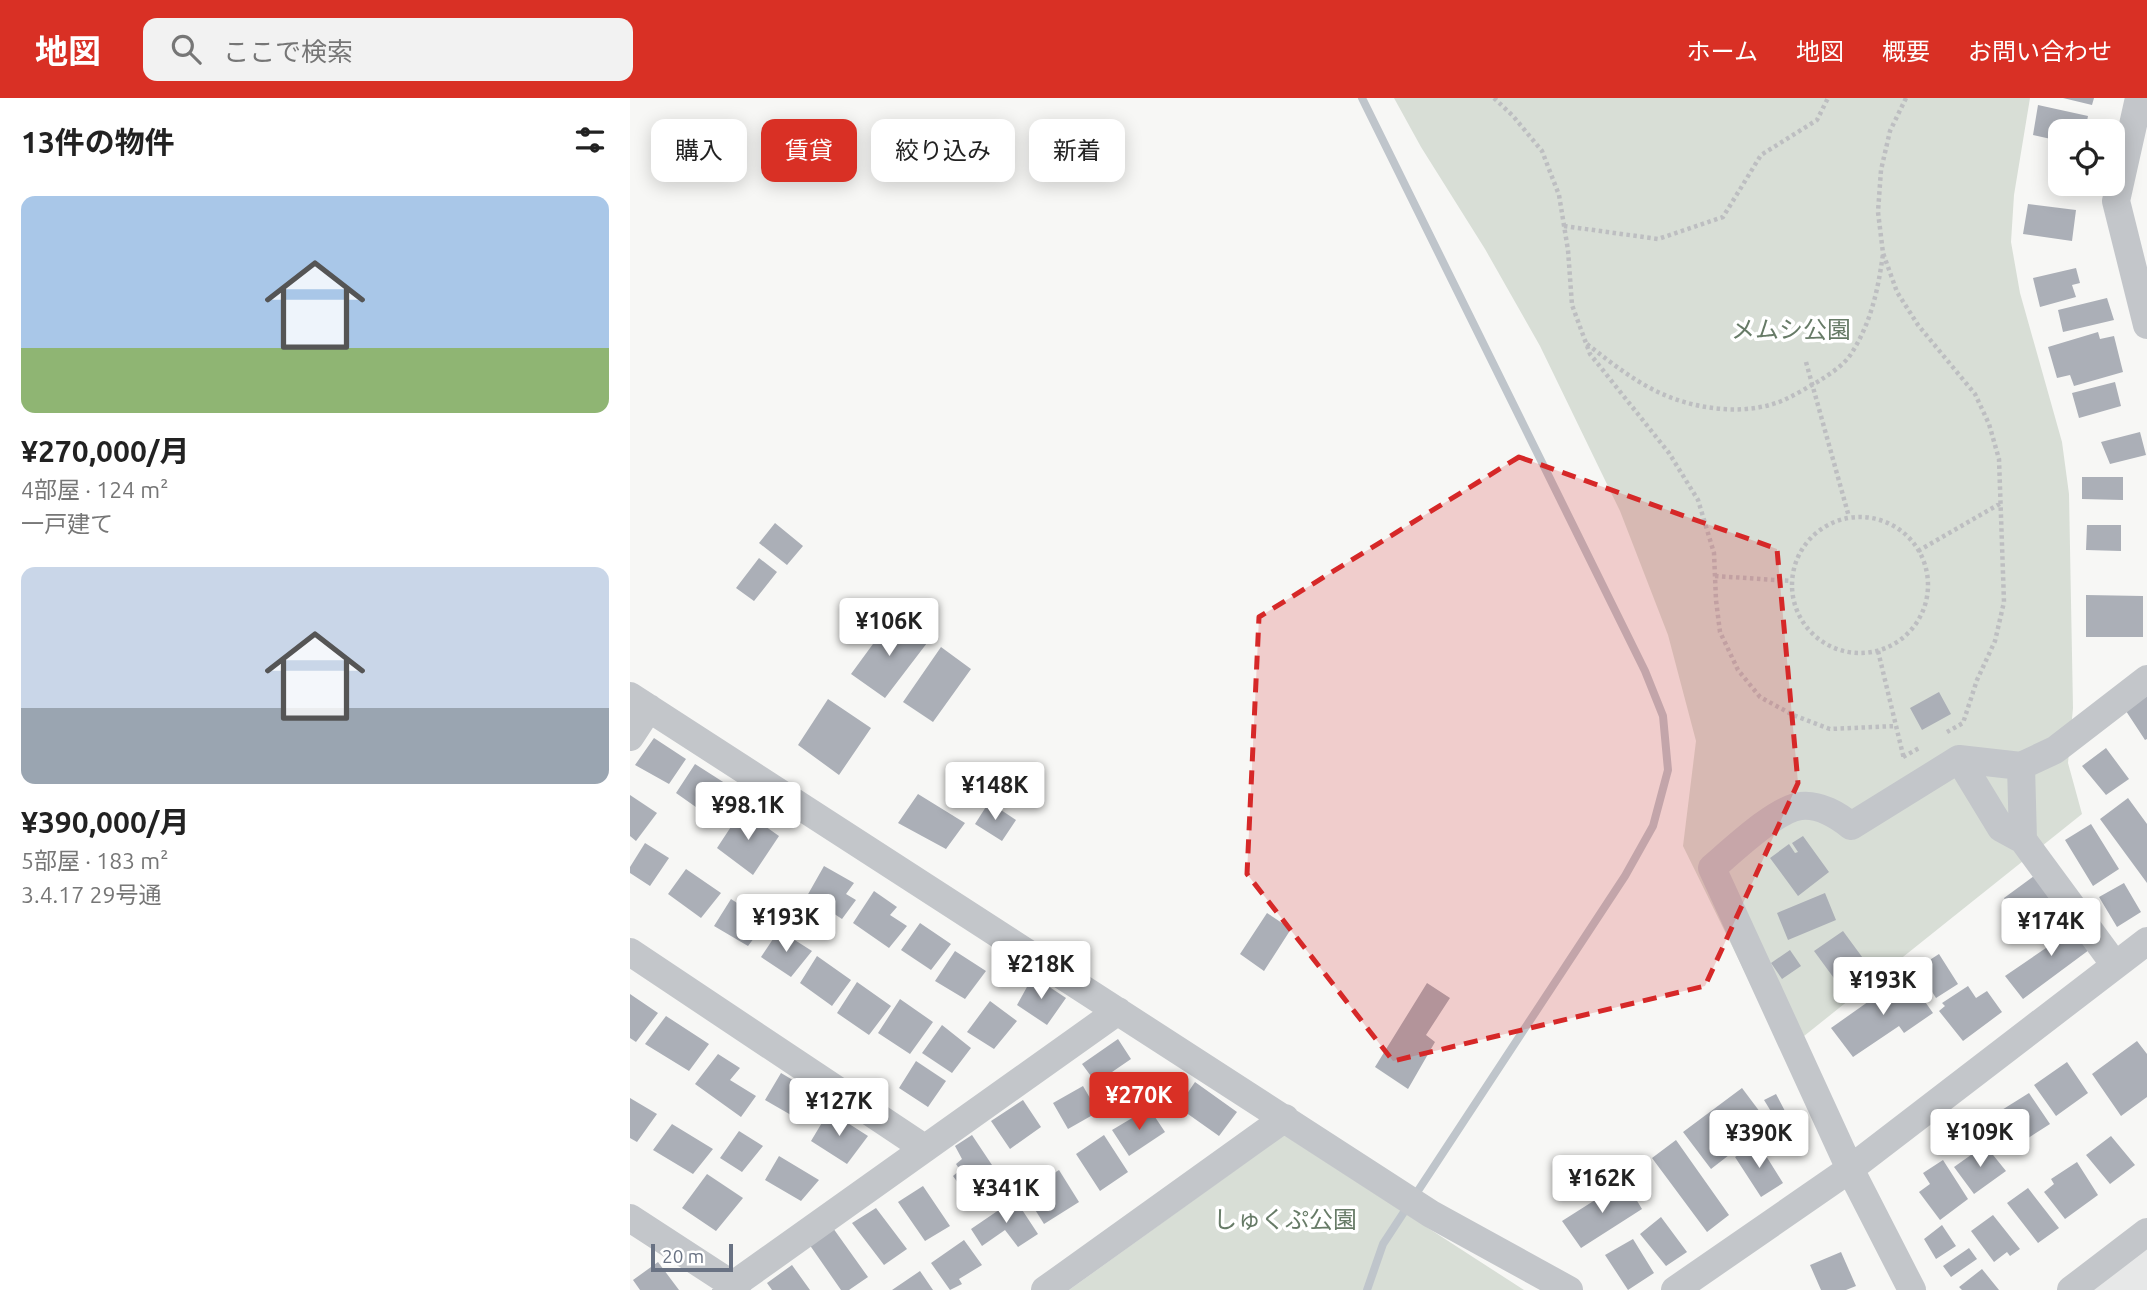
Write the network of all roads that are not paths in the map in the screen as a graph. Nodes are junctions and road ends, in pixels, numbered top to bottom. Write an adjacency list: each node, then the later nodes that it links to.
1 (2138, 98): 2 (street)
2 (2147, 325)
3 (2147, 679): 7 (street)
4 (639, 702): 5 (street); 12 (street)
5 (630, 737)
6 (1959, 759): 7 (street); 8 (street); 15 (street)
7 (2021, 766): 8 (street)
8 (2023, 840): 11 (street)
9 (2147, 941): 11 (street)
10 (630, 952): 14 (street)
11 (2115, 965): 15 (street)
12 (1118, 1010): 13 (street); 14 (street)
13 (1285, 1118): 19 (street); 20 (street)
14 (925, 1148): 18 (street)
15 (1850, 1168): 21 (street); 22 (street)
16 (630, 1218): 18 (street)
17 (2147, 1232): 23 (street)
18 (732, 1288)
19 (1045, 1290)
20 (1569, 1290)
21 (1675, 1290)
22 (1912, 1290)
23 (2071, 1290)

